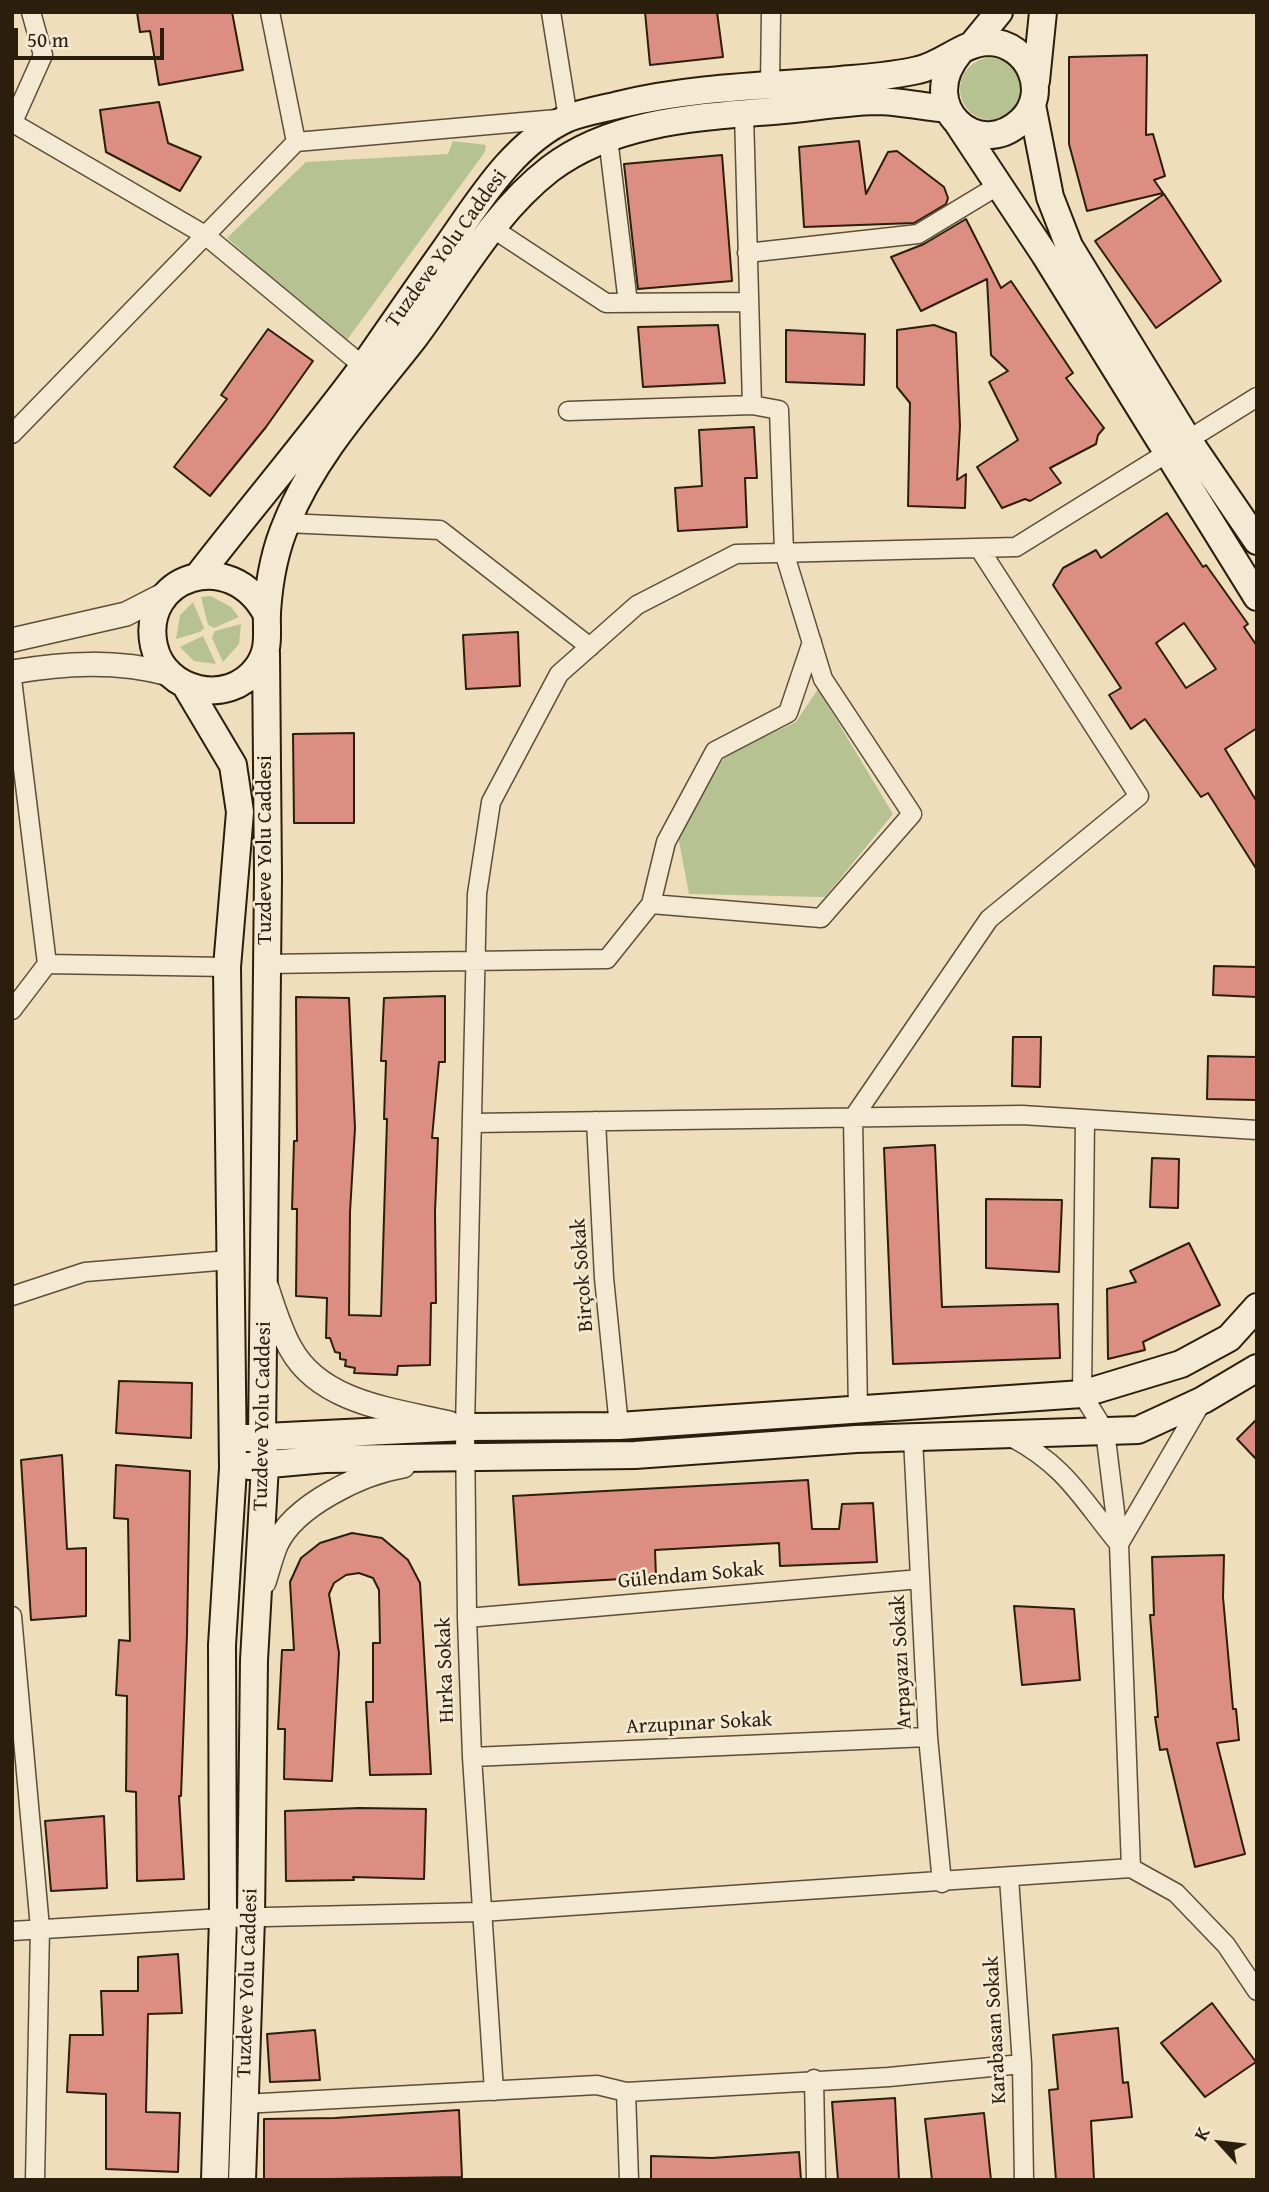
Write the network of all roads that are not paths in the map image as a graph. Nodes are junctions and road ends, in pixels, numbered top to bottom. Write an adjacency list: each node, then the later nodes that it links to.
1 (31, 12): 13 (street)
2 (270, 12): 15 (street)
3 (551, 12): 12 (street)
4 (771, 12): 8 (street)
5 (999, 12): 7 (main road)
6 (1043, 12): 9 (main road)
7 (965, 49): 8 (main road, Tuzdeve Yolu Caddesi); 9 (main road); 11 (main road)
8 (770, 85): 12 (main road, Tuzdeve Yolu Caddesi)
9 (1034, 98): 11 (main road); 27 (main road)
10 (744, 114): 11 (main road, Tuzdeve Yolu Caddesi); 14 (main road, Tuzdeve Yolu Caddesi); 19 (street)
11 (952, 115): 16 (main road)
12 (568, 118): 15 (street); 22 (main road, Tuzdeve Yolu Caddesi)
13 (12, 124): 18 (street)
14 (608, 138): 17 (main road, Tuzdeve Yolu Caddesi); 21 (street)
15 (296, 142): 18 (street)
16 (999, 185): 19 (street); 27 (main road)
17 (492, 228): 21 (street); 28 (main road, Tuzdeve Yolu Caddesi)
18 (205, 235): 22 (street); 26 (street)
19 (747, 253): 20 (street)
20 (749, 302): 21 (street); 24 (street)
21 (628, 303)
22 (363, 366): 32 (main road, Tuzdeve Yolu Caddesi)
23 (1257, 397): 27 (street, Hırka Sokak)
24 (752, 405): 25 (street); 31 (street)
25 (568, 411)
26 (12, 434)
27 (1177, 447): 29 (main road); 30 (street, Hırka Sokak); 34 (main road)
28 (286, 523): 35 (main road, Tuzdeve Yolu Caddesi); 38 (street)
29 (1257, 541)
30 (979, 548): 31 (street, Hırka Sokak); 49 (street)
31 (784, 552): 37 (street); 38 (street, Hırka Sokak)
32 (198, 576): 33 (main road); 35 (main road)
33 (169, 592): 36 (street); 42 (main road)
34 (1257, 597)
35 (267, 615): 39 (main road)
36 (12, 640)
37 (811, 642): 43 (street); 43 (street)
38 (590, 647): 44 (street, Hırka Sokak)
39 (265, 653): 42 (main road); 46 (main road, Tuzdeve Yolu Caddesi)
40 (12, 671): 42 (street)
41 (12, 679): 45 (street)
42 (178, 680): 47 (main road, Tuzdeve Yolu Caddesi)
43 (651, 904): 44 (street)
44 (476, 963): 46 (street); 52 (street, Hırka Sokak)
45 (47, 964): 47 (street); 48 (street)
46 (266, 964): 55 (main road, Tuzdeve Yolu Caddesi)
47 (227, 967): 54 (main road, Tuzdeve Yolu Caddesi)
48 (12, 1010)
49 (853, 1118): 50 (street); 51 (street); 61 (street)
50 (1085, 1119): 53 (street); 59 (street)
51 (596, 1121): 52 (street); 62 (street, Birçok Sokak)
52 (473, 1123): 63 (street, Hırka Sokak)
53 (1257, 1130)
54 (230, 1259): 56 (street); 66 (main road, Tuzdeve Yolu Caddesi)
55 (264, 1281): 63 (street); 67 (main road, Tuzdeve Yolu Caddesi)
56 (12, 1296)
57 (1257, 1307): 59 (main road)
58 (1257, 1368): 60 (main road)
59 (1082, 1394): 61 (main road); 64 (street)
60 (1203, 1400): 64 (main road); 72 (street)
61 (858, 1410): 62 (main road)
62 (619, 1426): 63 (main road)
63 (465, 1427): 67 (main road); 69 (street, Hırka Sokak)
64 (1105, 1431): 65 (main road); 72 (street)
65 (1007, 1435): 68 (main road); 72 (street)
66 (231, 1438): 67 (main road); 71 (main road, Tuzdeve Yolu Caddesi)
67 (262, 1438): 70 (main road, Tuzdeve Yolu Caddesi)
68 (912, 1438): 69 (main road); 73 (street, Arpayazı Sokak)
69 (465, 1456): 70 (main road); 74 (street); 76 (street, Hırka Sokak)
70 (265, 1465): 71 (main road); 74 (main road, Tuzdeve Yolu Caddesi)
71 (233, 1468): 83 (main road, Tuzdeve Yolu Caddesi)
72 (1119, 1544): 79 (street)
73 (920, 1579): 76 (street, Gülendam Sokak); 77 (street, Arpayazı Sokak)
74 (257, 1605): 84 (main road, Tuzdeve Yolu Caddesi)
75 (12, 1616): 85 (street)
76 (467, 1618): 78 (street, Hırka Sokak)
77 (928, 1737): 78 (street, Arzupınar Sokak); 81 (street, Arpayazı Sokak)
78 (471, 1757): 82 (street, Hırka Sokak)
79 (1131, 1868): 80 (street); 87 (street)
80 (1009, 1878): 81 (street); 88 (street, Karabasan Sokak)
81 (942, 1883): 82 (street)
82 (481, 1912): 84 (street); 90 (street, Hırka Sokak)
83 (223, 1918): 84 (street); 85 (street); 94 (main road, Tuzdeve Yolu Caddesi)
84 (251, 1918): 92 (main road, Tuzdeve Yolu Caddesi)
85 (40, 1928): 86 (street); 93 (street)
86 (12, 1931)
87 (1257, 1991)
88 (1022, 2063): 89 (street); 98 (street, Karabasan Sokak)
89 (814, 2079): 91 (street); 97 (street)
90 (494, 2091): 91 (street); 92 (street)
91 (626, 2092): 96 (street)
92 (243, 2104): 95 (main road, Tuzdeve Yolu Caddesi)
93 (35, 2180)
94 (215, 2180)
95 (242, 2180)
96 (629, 2180)
97 (816, 2180)
98 (1024, 2180)

